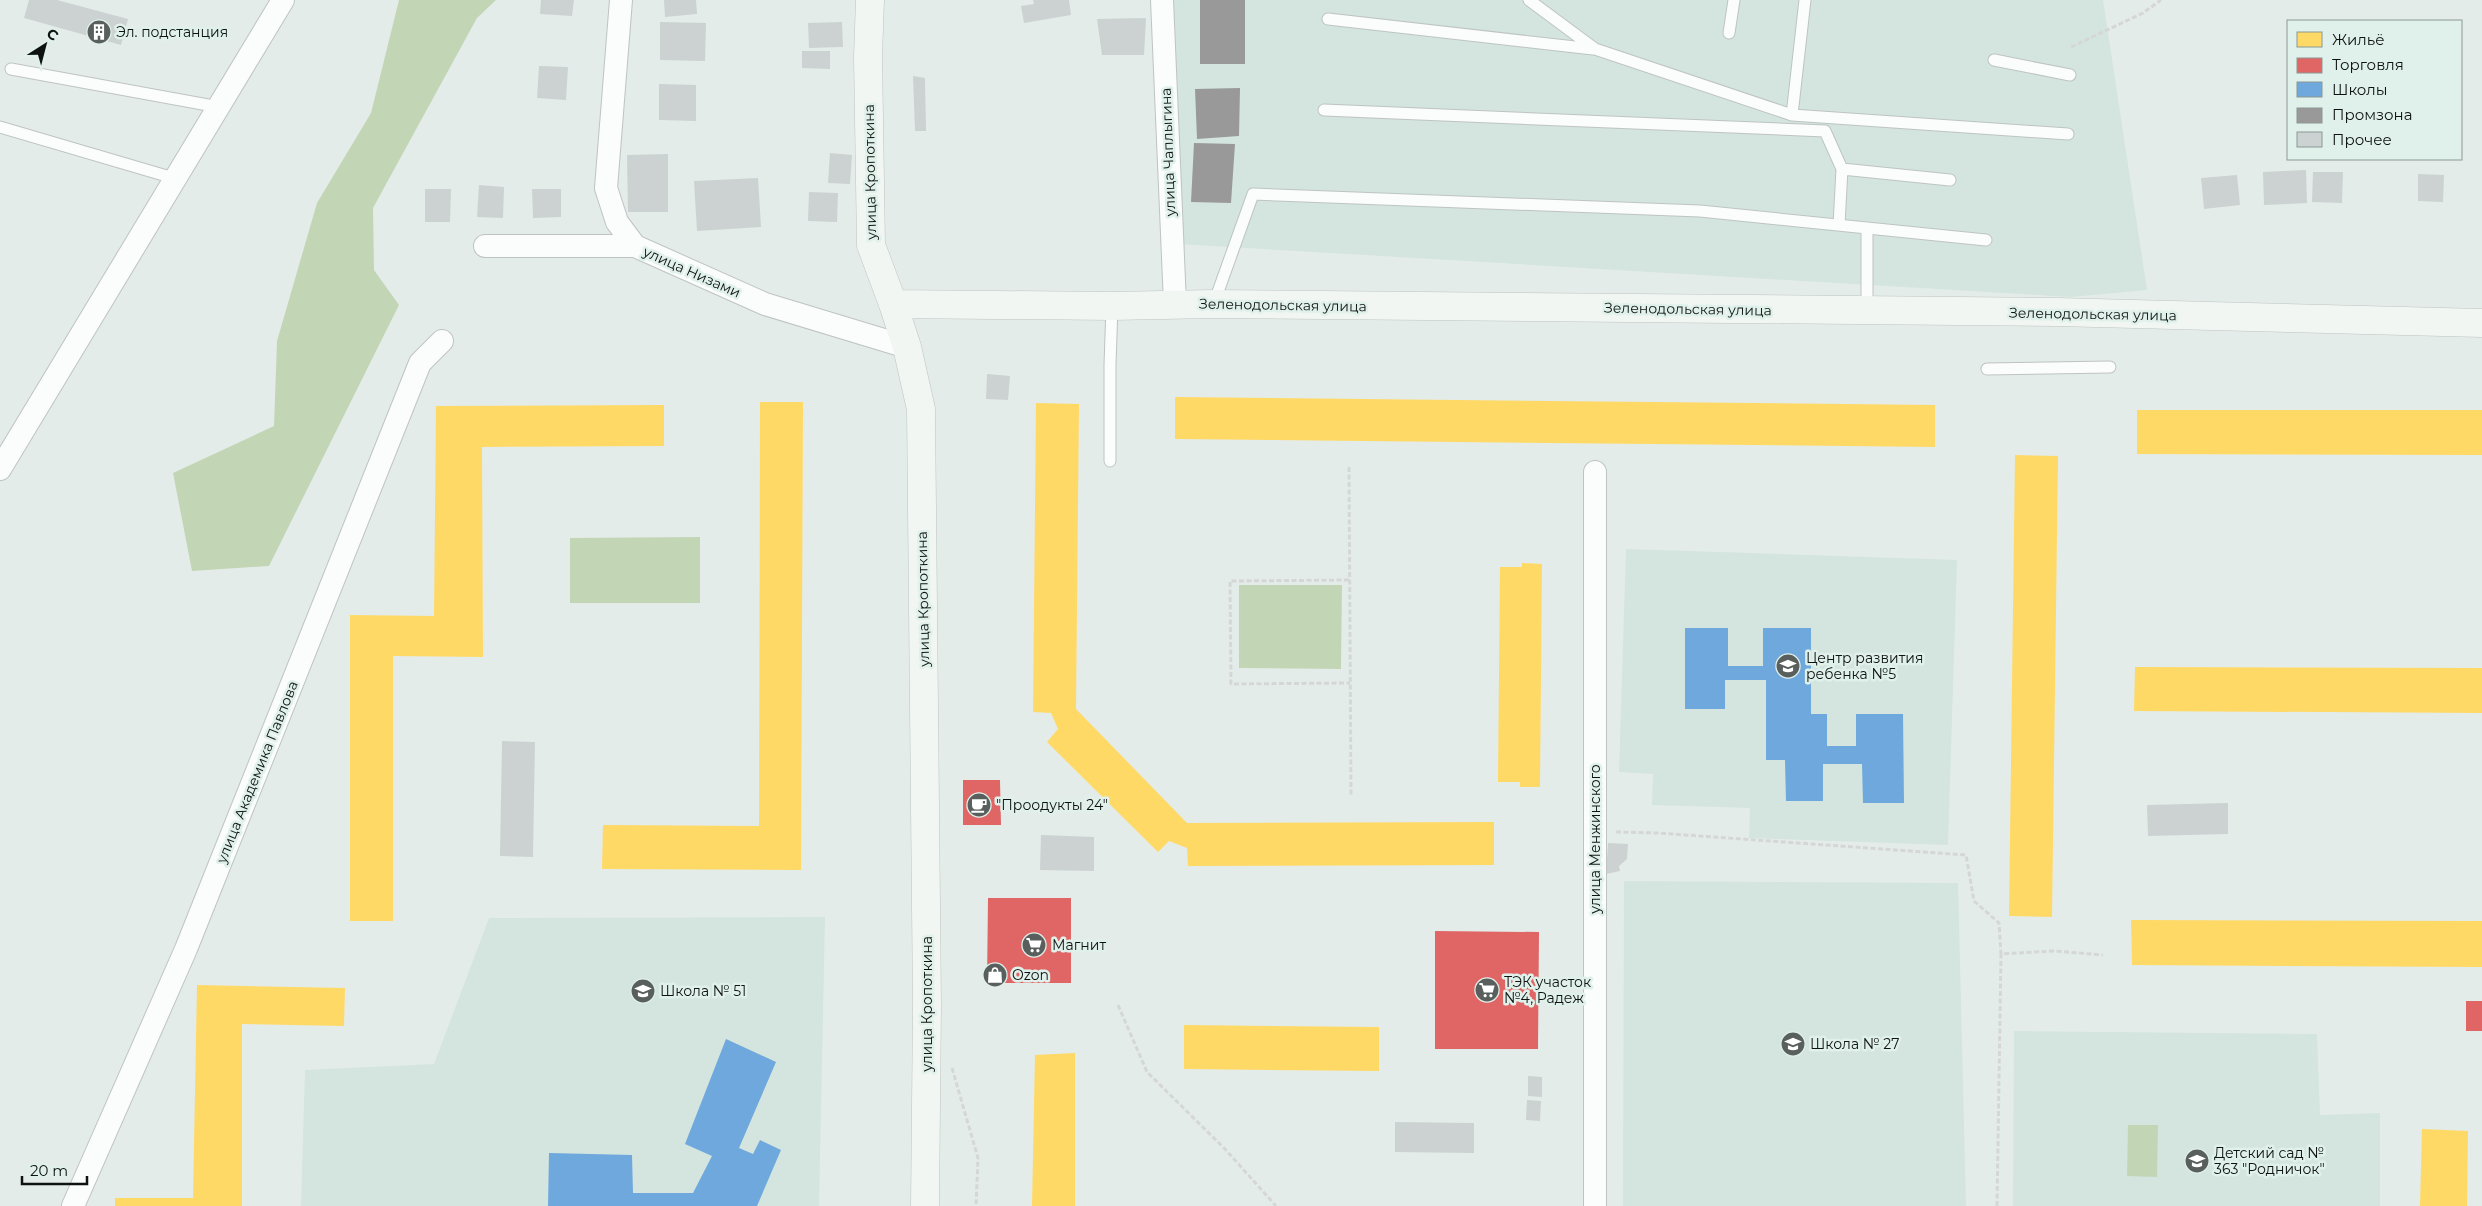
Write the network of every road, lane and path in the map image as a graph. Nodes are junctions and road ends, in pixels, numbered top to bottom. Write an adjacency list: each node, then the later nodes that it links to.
1 (622, 0): 28 (street, улица Низами)
2 (870, 0): 29 (street, улица Кропоткина)
3 (1162, 0): 30 (street, улица Чаплыгина)
4 (1528, 0): 12 (lane)
5 (1734, 0): 10 (lane)
6 (1805, 0): 18 (lane)
7 (2161, 0): 11 (path)
8 (280, 1): 16 (street)
9 (1328, 19): 12 (lane)
10 (1729, 32)
11 (2071, 47)
12 (1595, 49): 18 (lane)
13 (1994, 60): 15 (lane)
14 (11, 69): 16 (lane)
15 (2070, 75)
16 (219, 107): 22 (street)
17 (1324, 110): 21 (lane)
18 (1792, 114): 20 (lane)
19 (0, 127): 22 (lane)
20 (2068, 134)
21 (1842, 168): 23 (lane); 24 (lane)
22 (177, 179): 41 (street)
23 (1950, 180)
24 (1839, 225): 25 (lane); 31 (lane)
25 (1866, 228): 26 (lane); 33 (lane)
26 (1986, 240)
27 (485, 246): 28 (street)
28 (635, 246): 36 (street, улица Низами)
29 (893, 304): 32 (street, Зеленодольская улица); 36 (street, улица Кропоткина)
30 (1175, 304): 31 (street, Зеленодольская улица); 32 (street, Зеленодольская улица)
31 (1213, 304): 33 (street, Зеленодольская улица)
32 (1112, 306): 39 (lane)
33 (1867, 311): 34 (street, Зеленодольская улица)
34 (2482, 323)
35 (442, 341): 51 (street, улица Академика Павлова)
36 (906, 347): 52 (street, улица Кропоткина)
37 (2110, 366): 38 (lane)
38 (1988, 369)
39 (1110, 461)
40 (1349, 467): 43 (path)
41 (0, 469)
42 (1595, 472): 46 (street, улица Менжинского)
43 (1349, 580): 44 (path); 44 (path)
44 (1350, 683): 45 (path)
45 (1351, 796)
46 (1595, 832): 47 (path); 55 (street, улица Менжинского)
47 (2001, 954): 48 (path); 56 (path)
48 (2103, 955)
49 (1118, 1006): 54 (path)
50 (950, 1059): 53 (path)
51 (73, 1206)
52 (925, 1206)
53 (976, 1206)
54 (1276, 1206)
55 (1596, 1206)
56 (1997, 1206)

